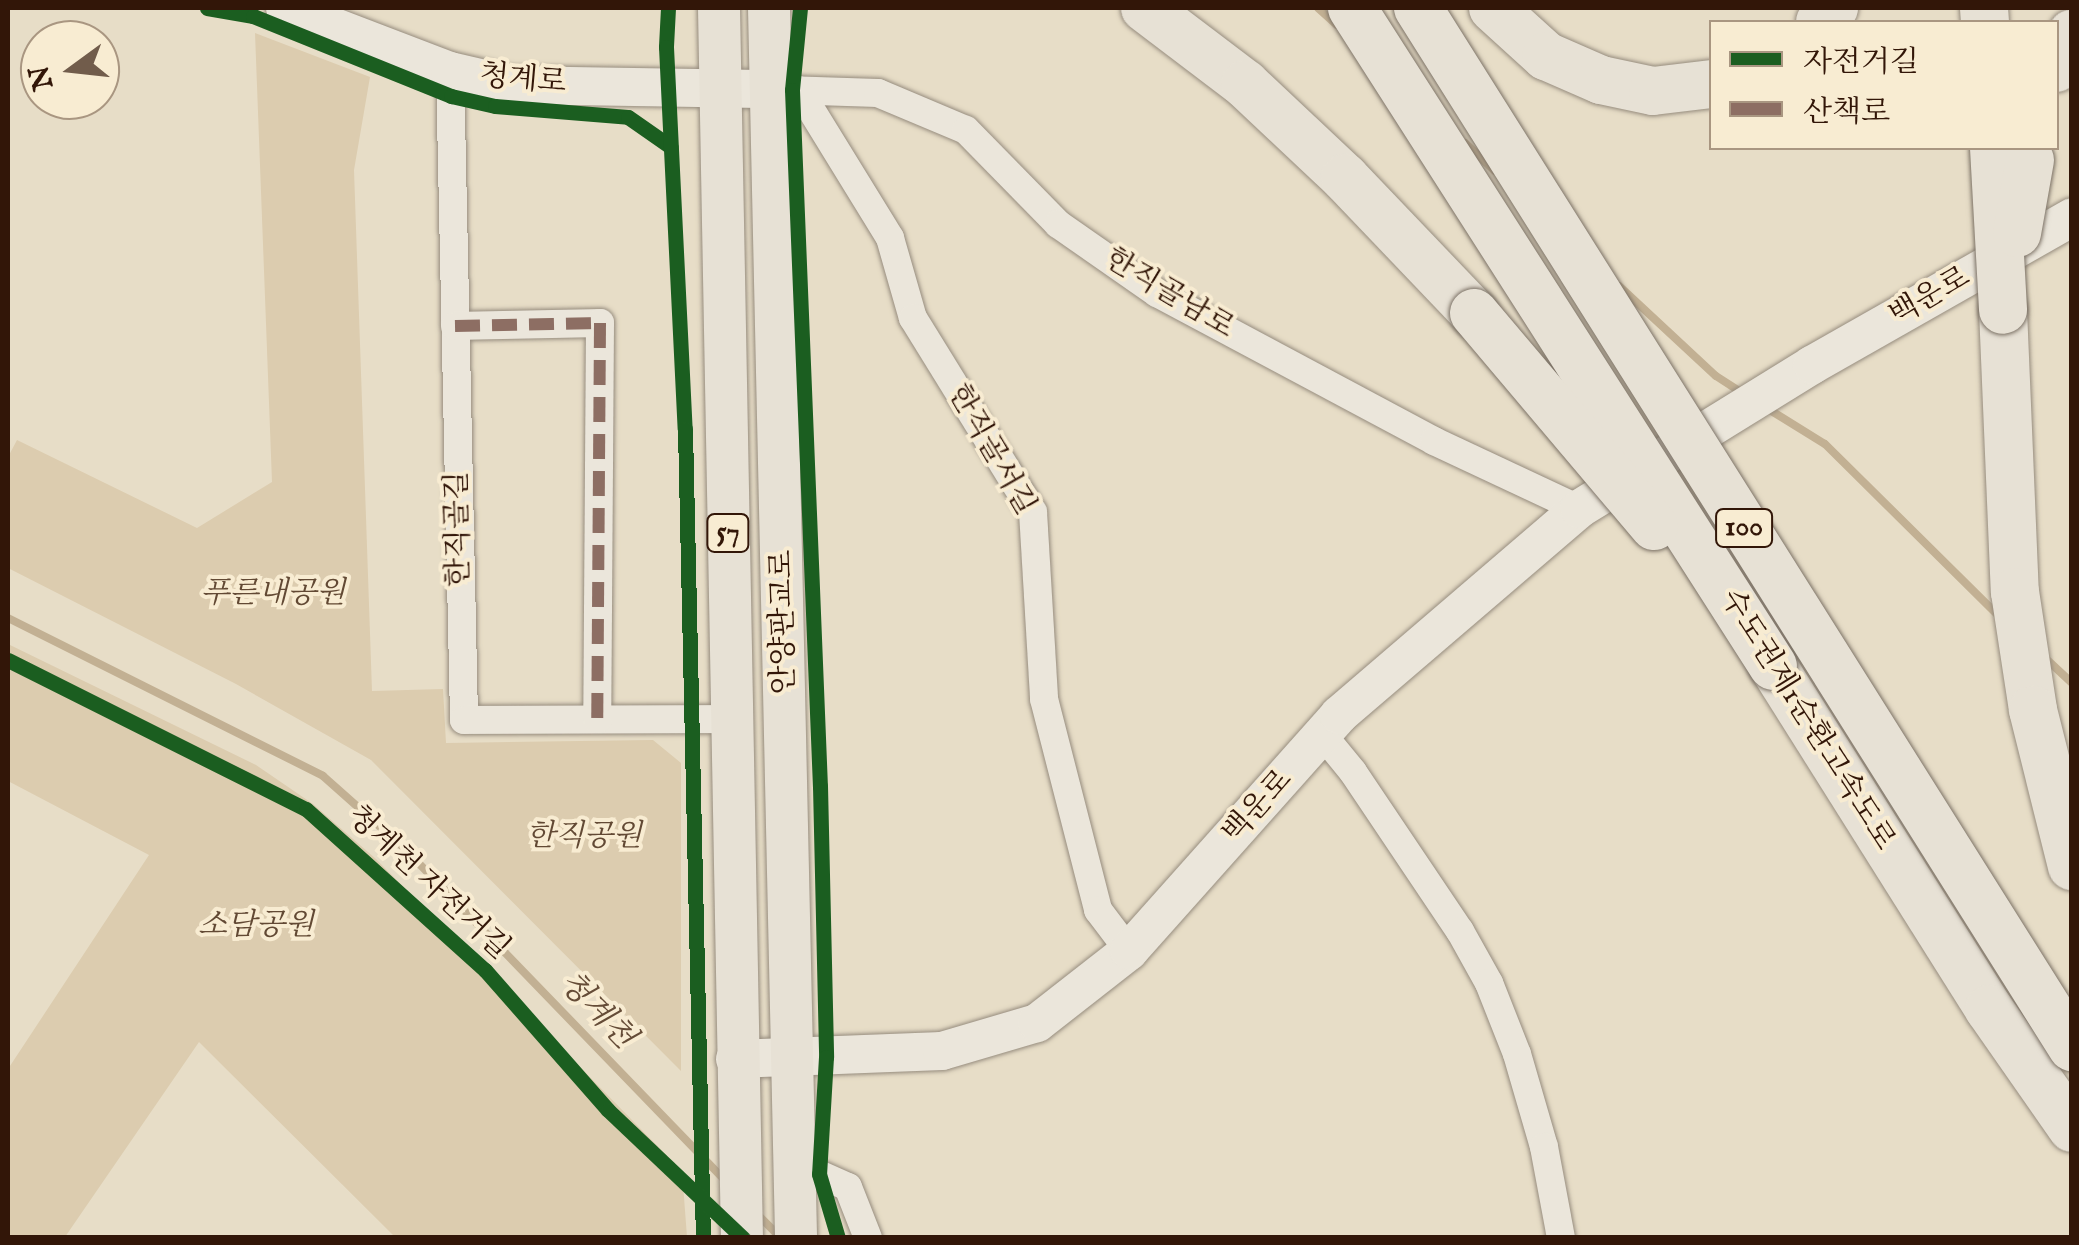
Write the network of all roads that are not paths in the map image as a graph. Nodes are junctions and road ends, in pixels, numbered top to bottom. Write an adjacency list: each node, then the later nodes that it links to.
1 (285, 8): 10 (main road, 청계로)
2 (718, 8): 13 (main road, 안양판교로 / 57)
3 (770, 8): 12 (main road, 안양판교로 / 57)
4 (1145, 8): 20 (highway, bridge)
5 (1352, 8): 20 (highway, 수도권제1순환고속도로 / 100, bridge)
6 (1418, 8): 26 (highway, 수도권제1순환고속도로 / 100, bridge)
7 (1493, 8): 11 (highway)
8 (2072, 33): 9 (highway)
9 (2059, 61)
10 (450, 71): 13 (main road, 청계로); 18 (street, 한직골길)
11 (1709, 84)
12 (786, 90): 13 (main road, 청계로); 19 (street, 한직골남로); 25 (street, 한직골서길); 27 (main road, 안양판교로 / 57)
13 (723, 91): 21 (main road, 안양판교로 / 57)
14 (1994, 150): 17 (highway, bridge)
15 (2034, 150): 17 (highway, bridge)
16 (2072, 216): 19 (main road, 백운로)
17 (2002, 310): 24 (highway)
18 (455, 326): 22 (street, 한직골길); 22 (street)
19 (1580, 508): 23 (main road, 백운로)
20 (1772, 666): 29 (highway, 수도권제1순환고속도로 / 100)
21 (730, 718): 22 (street, 한직골길); 28 (main road, 안양판교로 / 57)
22 (597, 719)
23 (1322, 734): 25 (main road, 백운로); 34 (street)
24 (2072, 866)
25 (1129, 951): 27 (main road, 백운로)
26 (2072, 1047)
27 (792, 1058): 28 (main road, 백운로); 30 (main road, 안양판교로 / 57)
28 (735, 1059): 32 (main road, 안양판교로 / 57)
29 (2072, 1128)
30 (795, 1169): 31 (street); 33 (main road, 안양판교로 / 57)
31 (859, 1236)
32 (742, 1238)
33 (796, 1238)
34 (1561, 1238)

